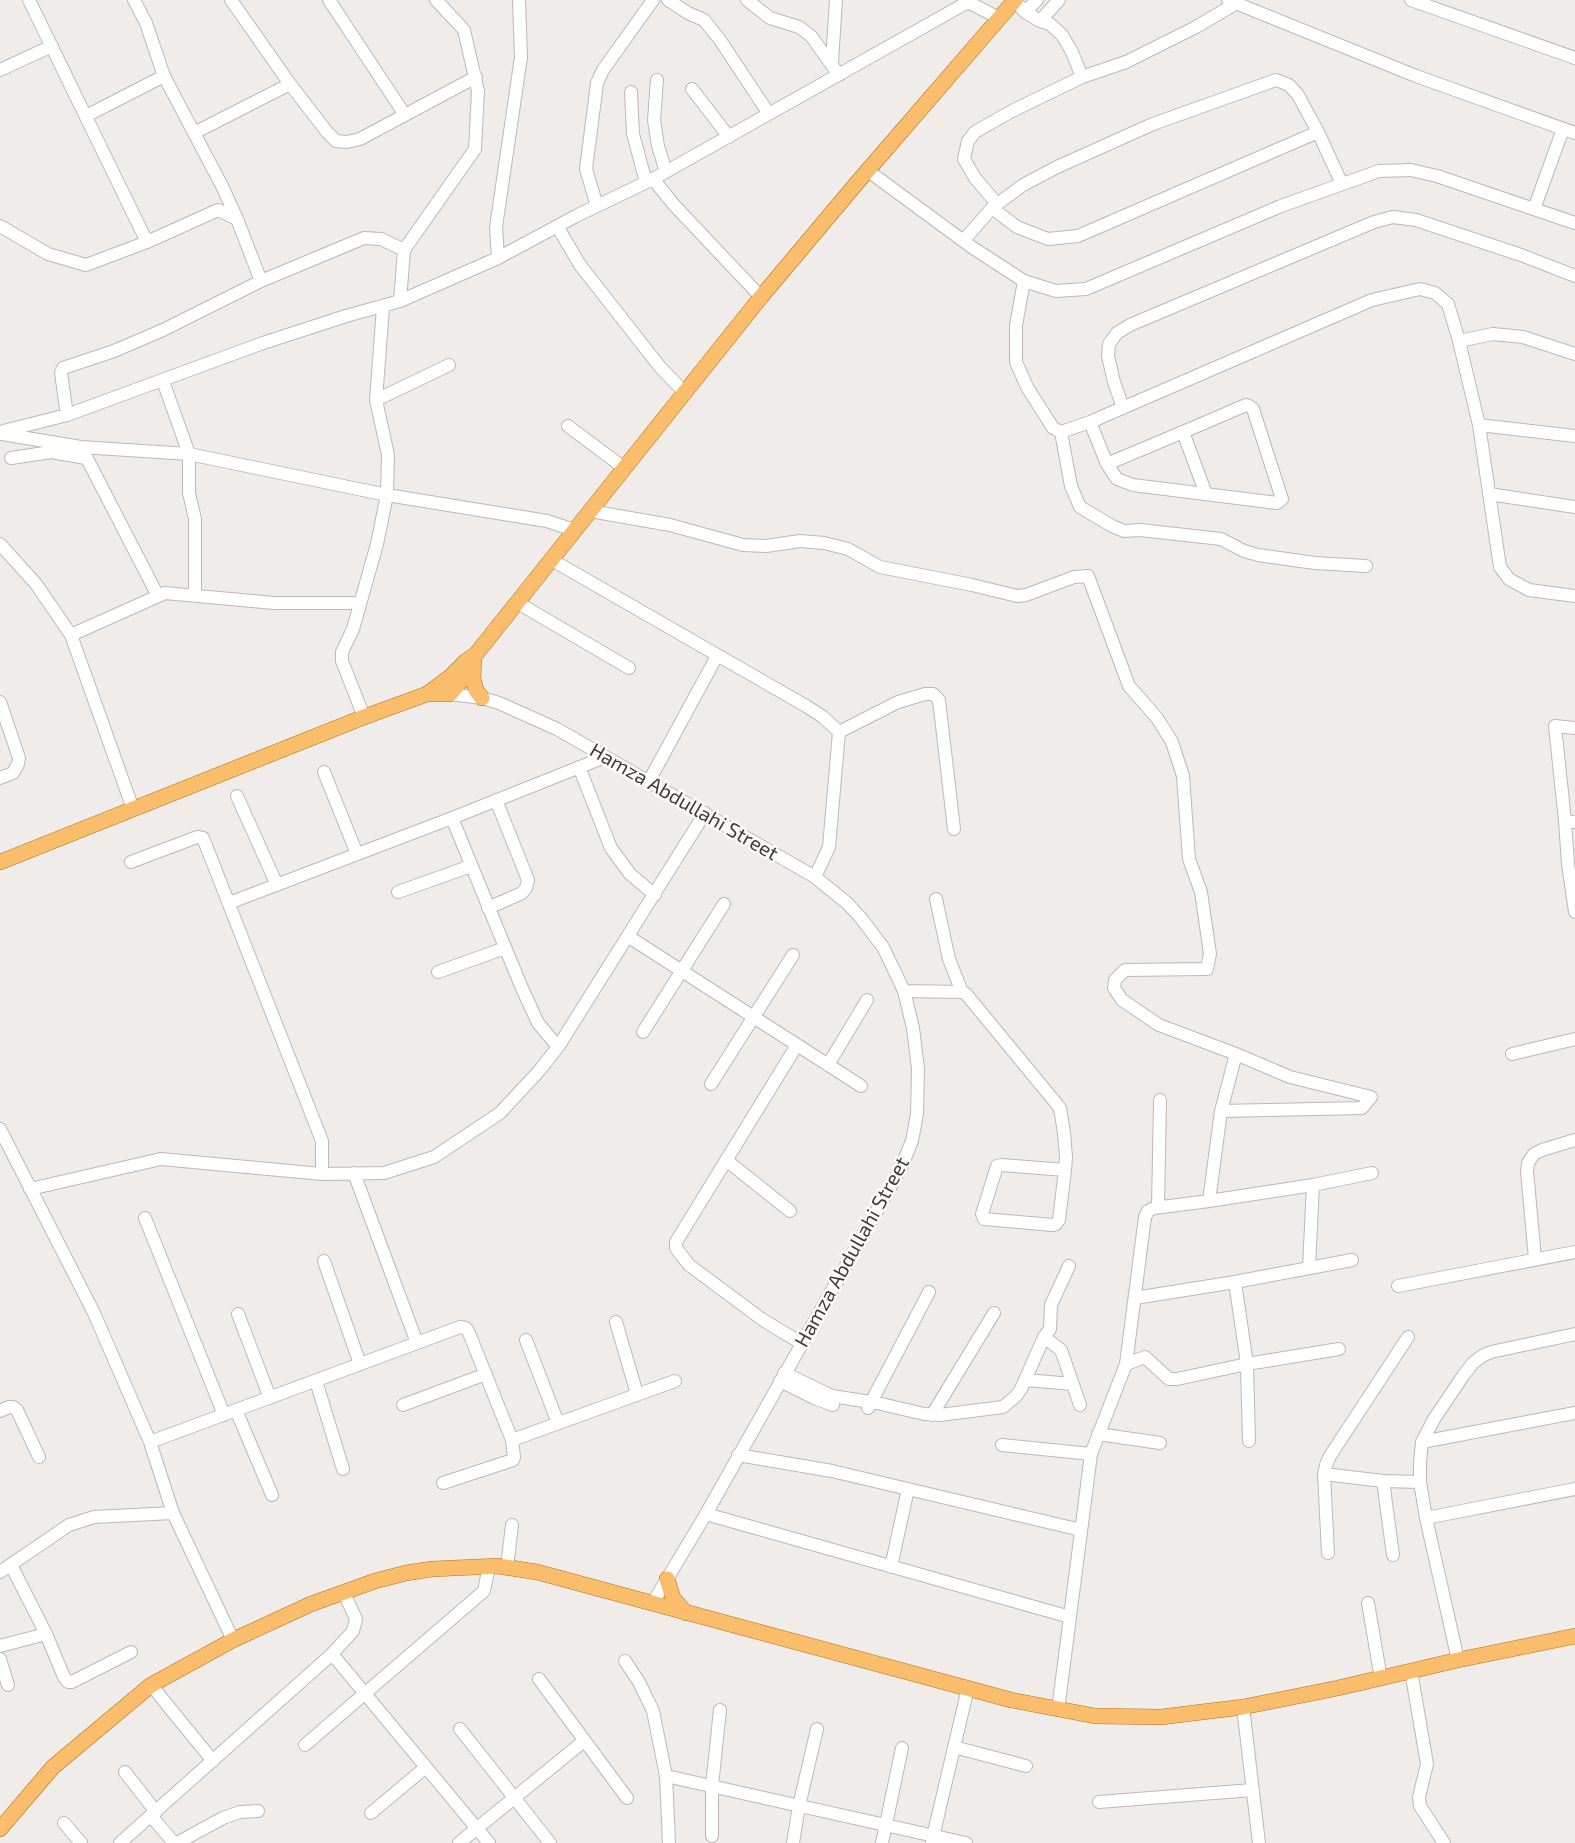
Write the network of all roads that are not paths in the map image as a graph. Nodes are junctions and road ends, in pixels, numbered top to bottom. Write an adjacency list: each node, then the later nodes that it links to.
1 (29, 0): 19 (street)
2 (134, 0): 24 (street)
3 (231, 0): 28 (street)
4 (329, 0): 32 (street)
5 (436, 0): 25 (street)
6 (519, 0): 54 (street)
7 (653, 0): 43 (street)
8 (668, 0): 31 (street)
9 (747, 0): 21 (street)
10 (836, 0): 21 (street)
11 (1036, 0): 16 (street)
12 (1059, 0): 18 (street)
13 (1412, 0): 20 (street)
14 (966, 1): 17 (street); 23 (street)
15 (1231, 2): 26 (street); 34 (street)
16 (1018, 4): 17 (main road); 18 (street)
17 (999, 18): 38 (main road)
18 (1040, 21): 26 (street)
19 (52, 46): 22 (street); 33 (street)
20 (1575, 58)
21 (832, 62): 23 (street)
22 (0, 70)
23 (839, 75): 31 (street)
24 (164, 76): 33 (street); 35 (street)
25 (476, 77): 32 (street); 53 (street)
26 (1082, 77): 44 (street)
27 (657, 80): 39 (street)
28 (290, 84): 32 (street); 35 (street)
29 (692, 89): 37 (street)
30 (631, 92): 40 (street)
31 (769, 114): 37 (street)
32 (405, 115)
33 (86, 116): 52 (street)
34 (1569, 131): 45 (street)
35 (194, 132): 42 (street)
36 (1318, 132): 41 (street); 44 (street); 44 (street)
37 (729, 137): 39 (street)
38 (867, 171): 51 (street); 58 (main road)
39 (666, 172): 40 (street)
40 (650, 181): 43 (street); 58 (street)
41 (1342, 183): 45 (street); 57 (street)
42 (222, 186): 46 (street); 47 (street)
43 (597, 206): 50 (street)
44 (995, 206): 51 (street)
45 (1534, 209): 48 (street)
46 (218, 210): 47 (street); 52 (street)
47 (237, 219): 56 (street)
48 (1575, 223)
49 (0, 226): 52 (street)
50 (557, 226): 54 (street); 65 (street)
51 (964, 240): 57 (street)
52 (147, 242)
53 (404, 250): 56 (street); 59 (street)
54 (498, 258): 59 (street)
55 (1575, 276): 67 (street)
56 (261, 281): 68 (street)
57 (1024, 281): 72 (street)
58 (761, 297): 65 (main road)
59 (400, 301): 60 (street)
60 (383, 307): 64 (street); 66 (street)
61 (1459, 341): 62 (street); 67 (street); 70 (street)
62 (1575, 354)
63 (449, 365): 66 (street)
64 (163, 381): 68 (street); 77 (street)
65 (684, 393): 80 (main road)
66 (376, 400): 83 (street)
67 (1123, 408): 69 (street)
68 (67, 415): 74 (street)
69 (1090, 422): 72 (street); 79 (street)
70 (1479, 425): 75 (street); 82 (street)
71 (568, 426): 80 (street)
72 (1061, 432): 89 (street)
73 (1184, 432): 79 (street); 81 (street); 81 (street)
74 (0, 433): 76 (street)
75 (1575, 436)
76 (83, 453): 77 (street); 78 (street); 91 (street)
77 (189, 454): 83 (street); 90 (street)
78 (11, 458)
79 (1107, 464): 81 (street)
80 (624, 468): 85 (main road)
81 (1206, 494)
82 (1489, 494): 84 (street); 92 (street)
83 (387, 495): 86 (street); 93 (street)
84 (1575, 507)
85 (590, 511): 86 (main road); 145 (street)
86 (574, 530): 88 (main road)
87 (0, 543): 95 (street)
88 (552, 560): 94 (main road); 96 (street)
89 (1366, 566)
90 (195, 594): 91 (street); 93 (street)
91 (158, 596): 95 (street)
92 (1575, 596)
93 (359, 603): 104 (street)
94 (518, 603): 97 (main road); 98 (street)
95 (71, 635): 114 (street)
96 (717, 656): 106 (street); 111 (street)
97 (475, 661): 99 (main road); 100 (main road); 102 (main road)
98 (628, 668)
99 (450, 677): 100 (main road); 101 (main road)
100 (450, 693): 101 (main road); 102 (street, Hamza Abdullahi Street)
101 (427, 694): 104 (main road)
102 (482, 698): 107 (street, Hamza Abdullahi Street)
103 (0, 702): 110 (street)
104 (364, 717): 114 (main road)
105 (1575, 728): 117 (street)
106 (839, 732): 118 (street); 123 (street)
107 (605, 757): 108 (street); 111 (street, Hamza Abdullahi Street)
108 (579, 767): 113 (street); 126 (street)
109 (324, 772): 119 (street)
110 (0, 778)
111 (649, 781): 115 (street, Hamza Abdullahi Street)
112 (237, 796): 124 (street)
113 (496, 800): 116 (street); 130 (street)
114 (133, 809): 120 (main road)
115 (705, 813): 123 (street, Hamza Abdullahi Street); 126 (street)
116 (452, 818): 119 (street); 122 (street)
117 (1570, 822): 131 (street)
118 (954, 830)
119 (357, 854): 124 (street)
120 (0, 862)
121 (131, 862): 128 (street)
122 (471, 866): 125 (street); 130 (street)
123 (815, 877): 137 (street, Hamza Abdullahi Street)
124 (277, 885): 128 (street)
125 (398, 892)
126 (655, 895): 132 (street)
127 (936, 900): 138 (street)
128 (230, 903): 158 (street)
129 (724, 904): 135 (street)
130 (488, 908): 133 (street)
131 (1575, 912)
132 (629, 937): 135 (street); 144 (street)
133 (505, 948): 136 (street); 144 (street)
134 (792, 955): 140 (street)
135 (682, 971): 140 (street); 141 (street)
136 (438, 972)
137 (904, 991): 138 (street); 183 (street, Hamza Abdullahi Street)
138 (962, 992): 155 (street)
139 (867, 1000): 147 (street)
140 (754, 1017): 143 (street); 148 (street)
141 (642, 1032)
142 (1575, 1039): 146 (street)
143 (797, 1045): 147 (street); 154 (street)
144 (558, 1047): 156 (street)
145 (1236, 1054): 151 (street); 151 (street)
146 (1512, 1054)
147 (828, 1065): 149 (street)
148 (711, 1084)
149 (861, 1086)
150 (1161, 1100): 162 (street)
151 (1221, 1111): 161 (street)
152 (0, 1129): 160 (street)
153 (1575, 1140): 166 (street)
154 (726, 1160): 163 (street); 183 (street)
155 (1065, 1170): 155 (street)
156 (354, 1173): 158 (street); 182 (street)
157 (1372, 1173): 159 (street)
158 (322, 1174): 160 (street)
159 (1313, 1185): 161 (street); 170 (street)
160 (30, 1189): 208 (street)
161 (1209, 1202): 162 (street)
162 (1158, 1207): 174 (street)
163 (790, 1211)
164 (145, 1218): 202 (street)
165 (1575, 1252): 166 (street)
166 (1535, 1259): 172 (street)
167 (324, 1260): 185 (street)
168 (1352, 1260): 170 (street)
169 (1069, 1266): 179 (street)
170 (1309, 1267): 171 (street)
171 (1235, 1282): 174 (street); 187 (street)
172 (1398, 1286)
173 (929, 1292): 197 (street)
174 (1135, 1298): 186 (street)
175 (994, 1313): 203 (street)
176 (238, 1314): 195 (street)
177 (615, 1322): 194 (street)
178 (1575, 1334): 209 (street)
179 (1044, 1336): 190 (street); 193 (street)
180 (1408, 1337): 216 (street)
181 (526, 1340): 204 (street)
182 (417, 1343): 185 (street); 188 (street)
183 (801, 1343): 189 (street, Hamza Abdullahi Street)
184 (1339, 1349): 187 (street)
185 (360, 1364): 191 (street)
186 (1126, 1364): 187 (street); 205 (street)
187 (1247, 1364): 207 (street)
188 (486, 1374): 196 (street); 206 (street)
189 (782, 1377): 197 (street); 213 (street, Hamza Abdullahi Street)
190 (1026, 1380): 193 (street); 203 (street)
191 (316, 1381): 195 (street); 215 (street)
192 (675, 1381): 194 (street)
193 (1072, 1384): 198 (street)
194 (637, 1394): 204 (street)
195 (270, 1398): 199 (street)
196 (403, 1405)
197 (872, 1405): 203 (street)
198 (1080, 1405)
199 (236, 1410): 202 (street); 222 (street)
200 (0, 1411): 214 (street)
201 (1575, 1413): 209 (street)
202 (224, 1414): 208 (street)
203 (932, 1415)
204 (558, 1423): 206 (street)
205 (1098, 1434): 210 (street); 212 (street)
206 (512, 1440): 219 (street)
207 (1249, 1441)
208 (150, 1442): 223 (street)
209 (1422, 1442): 218 (street)
210 (1160, 1443)
211 (1002, 1444): 212 (street)
212 (1091, 1454): 227 (street)
213 (738, 1455): 221 (street); 224 (street, Hamza Abdullahi Street)
214 (39, 1457)
215 (343, 1469)
216 (1324, 1474): 217 (street); 228 (street)
217 (1383, 1480): 218 (street); 229 (street)
218 (1420, 1482): 225 (street)
219 (443, 1483)
220 (1575, 1488): 225 (street)
221 (908, 1489): 227 (street); 233 (street)
222 (272, 1495)
223 (173, 1513): 230 (street); 243 (street)
224 (706, 1514): 233 (street); 235 (street, Hamza Abdullahi Street)
225 (1426, 1518): 248 (street)
226 (512, 1524): 232 (street)
227 (1081, 1530): 240 (street)
228 (1328, 1553)
229 (1393, 1555)
230 (11, 1565): 234 (street); 241 (street)
231 (489, 1566): 232 (main road); 236 (main road); 256 (street)
232 (507, 1567): 238 (main road)
233 (891, 1567): 240 (street)
234 (0, 1572)
235 (667, 1580): 238 (street, Hamza Abdullahi Street); 239 (main road)
236 (344, 1593): 243 (main road); 246 (street)
237 (1368, 1603): 251 (street)
238 (652, 1604): 239 (main road)
239 (686, 1613): 255 (main road)
240 (1070, 1617): 259 (street)
241 (46, 1634): 244 (street); 245 (street)
242 (1575, 1636): 248 (main road)
243 (233, 1640): 254 (main road)
244 (0, 1646)
245 (131, 1653)
246 (332, 1654): 256 (street); 266 (street)
247 (0, 1659): 253 (street)
248 (1458, 1659): 250 (main road)
249 (625, 1661): 270 (street)
250 (1411, 1671): 251 (main road); 297 (street)
251 (1381, 1679): 257 (main road)
252 (539, 1680): 262 (street)
253 (8, 1685)
254 (151, 1685): 266 (street); 283 (main road)
255 (968, 1688): 259 (main road); 264 (street)
256 (365, 1692): 263 (street); 268 (street)
257 (1243, 1707): 259 (main road); 272 (street)
258 (720, 1710): 271 (street)
259 (1058, 1710)
260 (460, 1729): 273 (street)
261 (818, 1729): 276 (street)
262 (584, 1741): 273 (street); 274 (street)
263 (305, 1745)
264 (954, 1747): 267 (street); 285 (street)
265 (902, 1748): 281 (street)
266 (213, 1761): 279 (street)
267 (1026, 1766)
268 (426, 1767): 278 (street); 282 (street)
269 (125, 1772): 279 (street)
270 (666, 1776): 271 (street); 292 (street)
271 (712, 1786): 276 (street); 284 (street)
272 (1252, 1790): 275 (street); 296 (street)
273 (514, 1798): 282 (street); 291 (street)
274 (627, 1798)
275 (1099, 1802)
276 (799, 1806): 281 (street); 293 (street)
277 (258, 1811): 288 (street)
278 (371, 1813)
279 (154, 1814): 287 (street); 288 (street)
280 (64, 1823): 286 (street)
281 (886, 1825): 285 (street); 294 (street)
282 (476, 1828): 289 (street); 290 (street)
283 (0, 1829)
284 (712, 1836)
285 (933, 1839): 295 (street)
286 (81, 1843)
287 (120, 1843)
288 (176, 1843)
289 (459, 1843)
290 (489, 1843)
291 (550, 1843)
292 (669, 1843)
293 (793, 1843)
294 (882, 1843)
295 (966, 1843)
296 (1259, 1843)
297 (1444, 1843)

